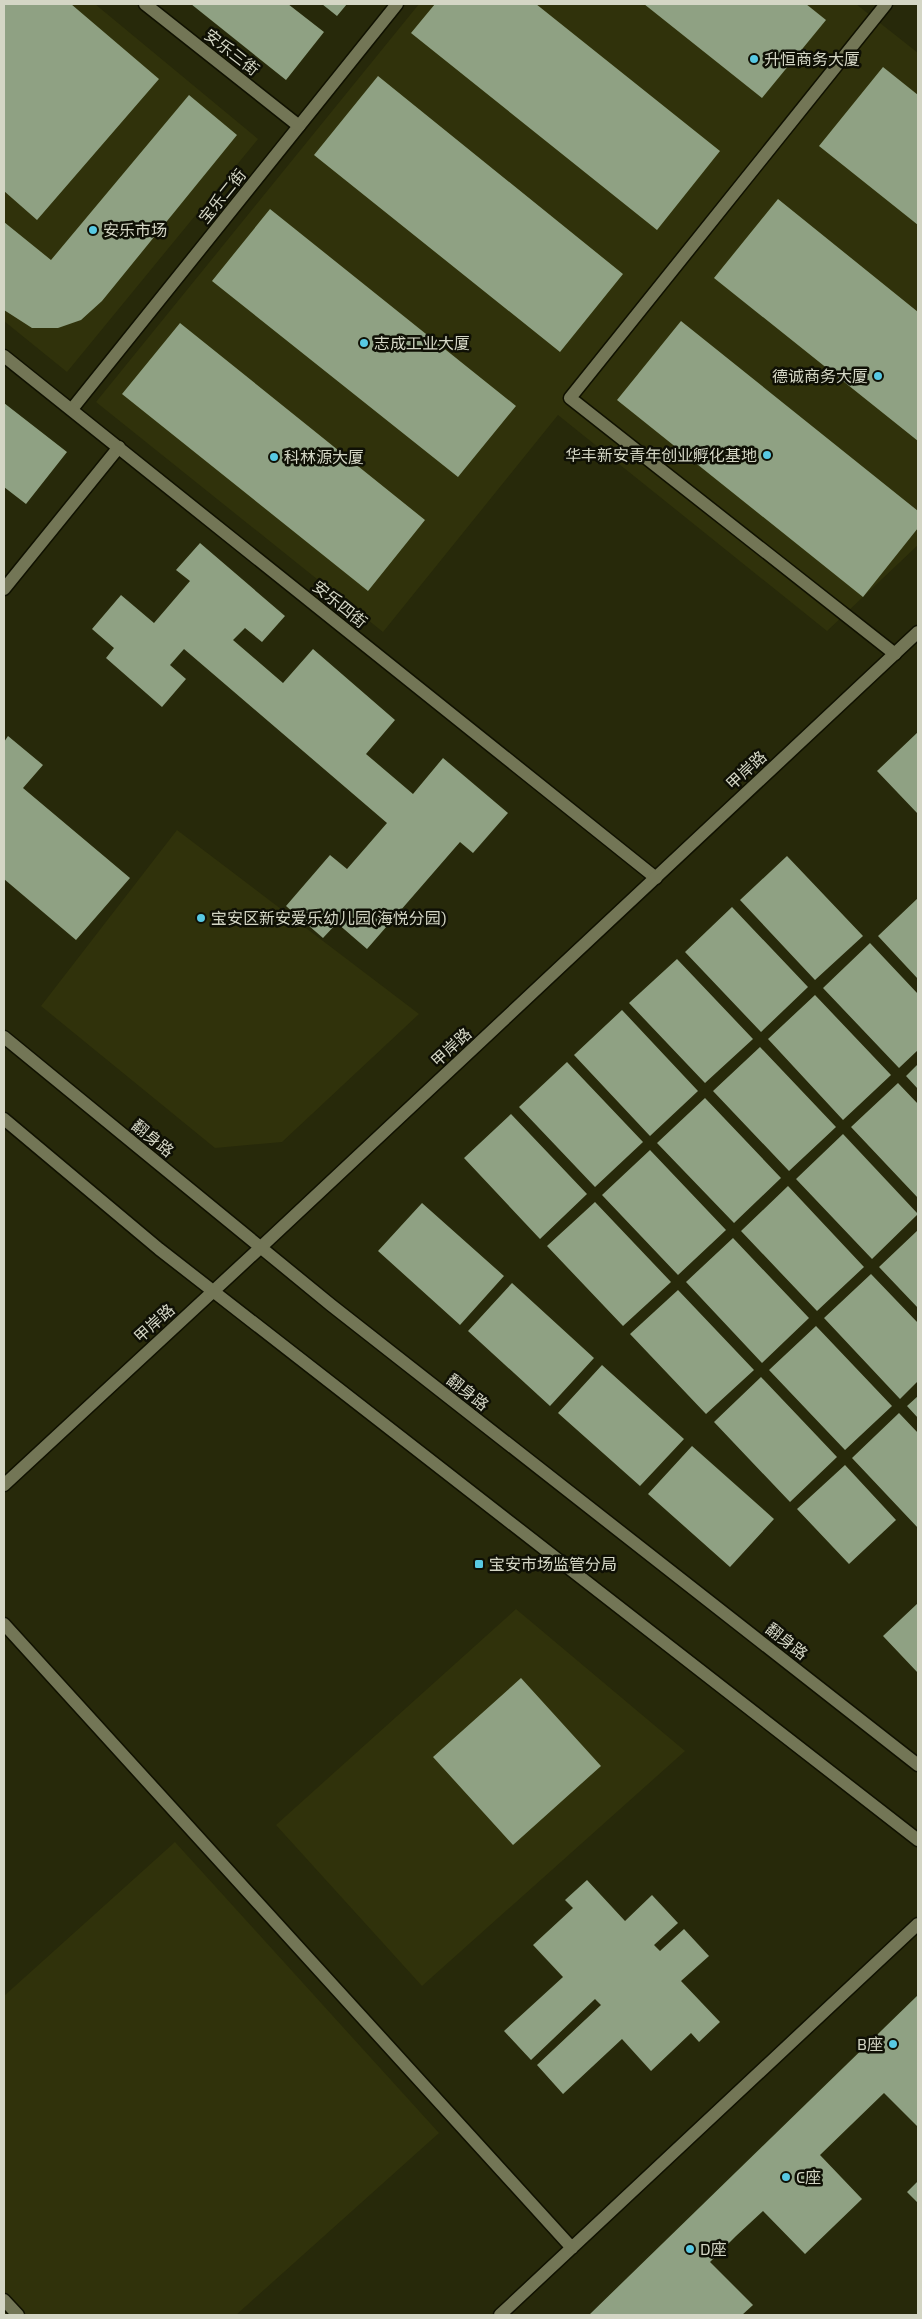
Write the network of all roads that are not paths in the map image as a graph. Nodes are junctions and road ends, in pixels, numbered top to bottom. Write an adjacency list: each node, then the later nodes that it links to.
1 (145, 4): 4 (main road, 安乐三街)
2 (397, 4): 4 (main road, 宝乐二街)
3 (886, 4): 10 (main road)
4 (299, 126): 6 (main road, 宝乐二街)
5 (4, 356): 6 (main road, 安乐四街)
6 (72, 409): 7 (main road, 安乐四街)
7 (119, 447): 8 (main road); 11 (main road, 安乐四街)
8 (4, 589)
9 (918, 632): 10 (main road, 甲岸路)
10 (895, 654): 11 (main road, 甲岸路)
11 (656, 878): 14 (main road, 甲岸路)
12 (4, 1037): 14 (main road, 翻身路)
13 (4, 1119): 15 (main road)
14 (261, 1247): 15 (main road, 甲岸路); 18 (main road, 翻身路)
15 (213, 1291): 16 (main road, 甲岸路); 19 (main road)
16 (4, 1485)
17 (4, 1624): 21 (main road)
18 (918, 1765)
19 (918, 1840)
20 (918, 1924): 21 (main road)
21 (572, 2248): 24 (main road)
22 (4, 2300): 23 (main road)
23 (18, 2315)
24 (500, 2315)

